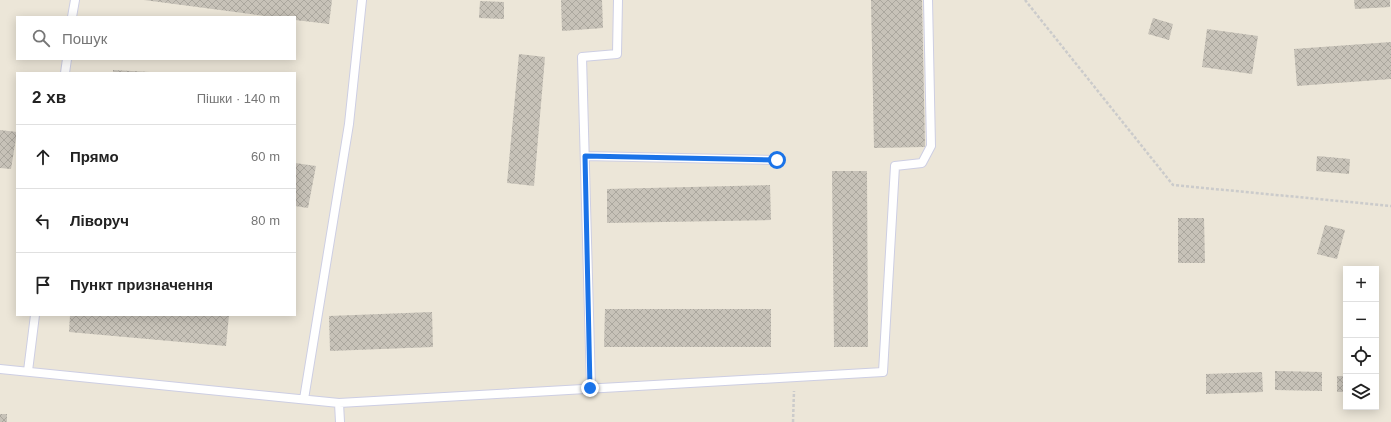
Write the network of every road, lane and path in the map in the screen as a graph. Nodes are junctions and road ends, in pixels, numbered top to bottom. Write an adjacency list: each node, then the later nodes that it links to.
1 (75, 0): 6 (lane)
2 (362, 0): 17 (lane)
3 (618, 0): 9 (lane)
4 (928, 0): 15 (lane)
5 (1025, 0): 11 (path)
6 (72, 16)
7 (67, 60): 8 (lane)
8 (65, 72)
9 (585, 156): 10 (lane); 16 (lane)
10 (777, 160)
11 (1391, 206)
12 (35, 316): 14 (lane)
13 (0, 369): 14 (lane)
14 (28, 371): 17 (lane)
15 (794, 377): 16 (lane); 20 (path)
16 (590, 388): 18 (lane)
17 (304, 399): 18 (lane)
18 (339, 403): 19 (lane)
19 (340, 422)
20 (793, 422)

